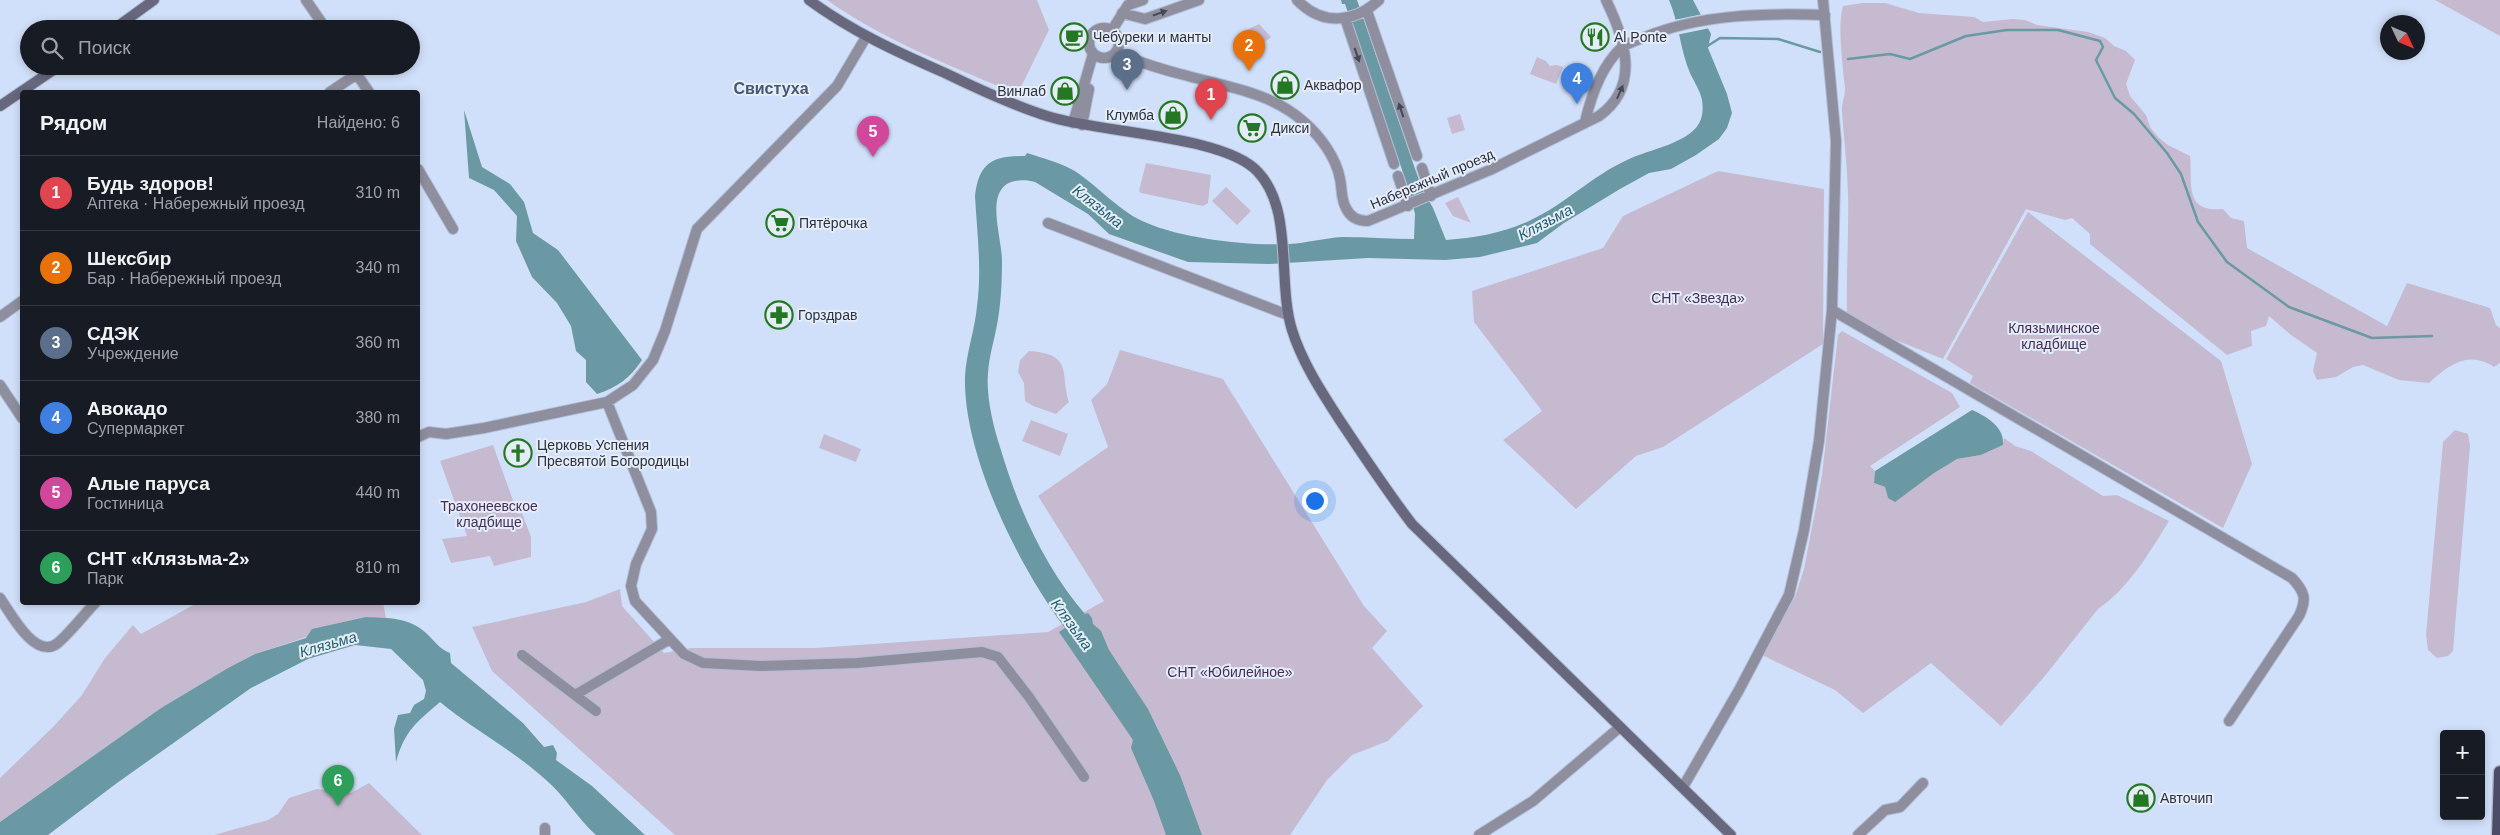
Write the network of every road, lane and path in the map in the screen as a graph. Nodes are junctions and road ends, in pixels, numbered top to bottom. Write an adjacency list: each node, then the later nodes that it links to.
1 (154, 0): 14 (main road)
2 (306, 0): 15 (street)
3 (809, 0): 17 (main road)
4 (1143, 0): 10 (street)
5 (1199, 0): 10 (street, one-way to 5)
6 (1297, 0): 13 (street)
7 (1379, 0): 11 (street)
8 (1606, 0): 18 (street, Набережный проезд)
9 (1823, 0): 12 (street)
10 (1125, 6): 16 (street)
11 (1365, 12): 13 (street); 31 (street, one-way to 11)
12 (1825, 15): 18 (street); 41 (street)
13 (1347, 18): 32 (street, one-way to 32)
14 (126, 20)
15 (320, 20)
16 (1112, 30): 19 (street); 20 (street)
17 (866, 37): 30 (main road); 45 (street)
18 (1623, 46): 29 (street); 29 (street, Набережный проезд, one-way to 18)
19 (1116, 53): 20 (street); 37 (street, Набережный проезд)
20 (1095, 56): 30 (street)
21 (45, 75): 24 (main road)
22 (349, 75): 25 (street)
23 (357, 75): 26 (street)
24 (23, 90)
25 (332, 90)
26 (367, 90)
27 (20, 92): 28 (main road)
28 (0, 106)
29 (1585, 122): 36 (street, Набережный проезд)
30 (1078, 124): 42 (main road)
31 (1418, 156)
32 (1394, 164)
33 (1422, 168): 36 (street)
34 (420, 172): 39 (street)
35 (1398, 176): 37 (street)
36 (1430, 196): 37 (street, Набережный проезд)
37 (1410, 205)
38 (1048, 223): 42 (street)
39 (453, 228)
40 (20, 302): 43 (street)
41 (1832, 310): 54 (street); 59 (street)
42 (1288, 315): 55 (main road)
43 (0, 317)
44 (0, 385): 46 (street)
45 (607, 402): 47 (street); 50 (street)
46 (20, 415)
47 (420, 436)
48 (0, 598): 49 (street)
49 (93, 605)
50 (670, 640): 52 (street); 57 (street)
51 (522, 655): 52 (street)
52 (575, 695): 53 (street)
53 (596, 711)
54 (2229, 721)
55 (1620, 727): 59 (main road); 60 (street)
56 (2500, 772): 63 (main road)
57 (1084, 777)
58 (1923, 783): 62 (street)
59 (1683, 787): 61 (main road)
60 (1479, 835)
61 (1731, 835)
62 (1858, 835)
63 (2498, 835)

